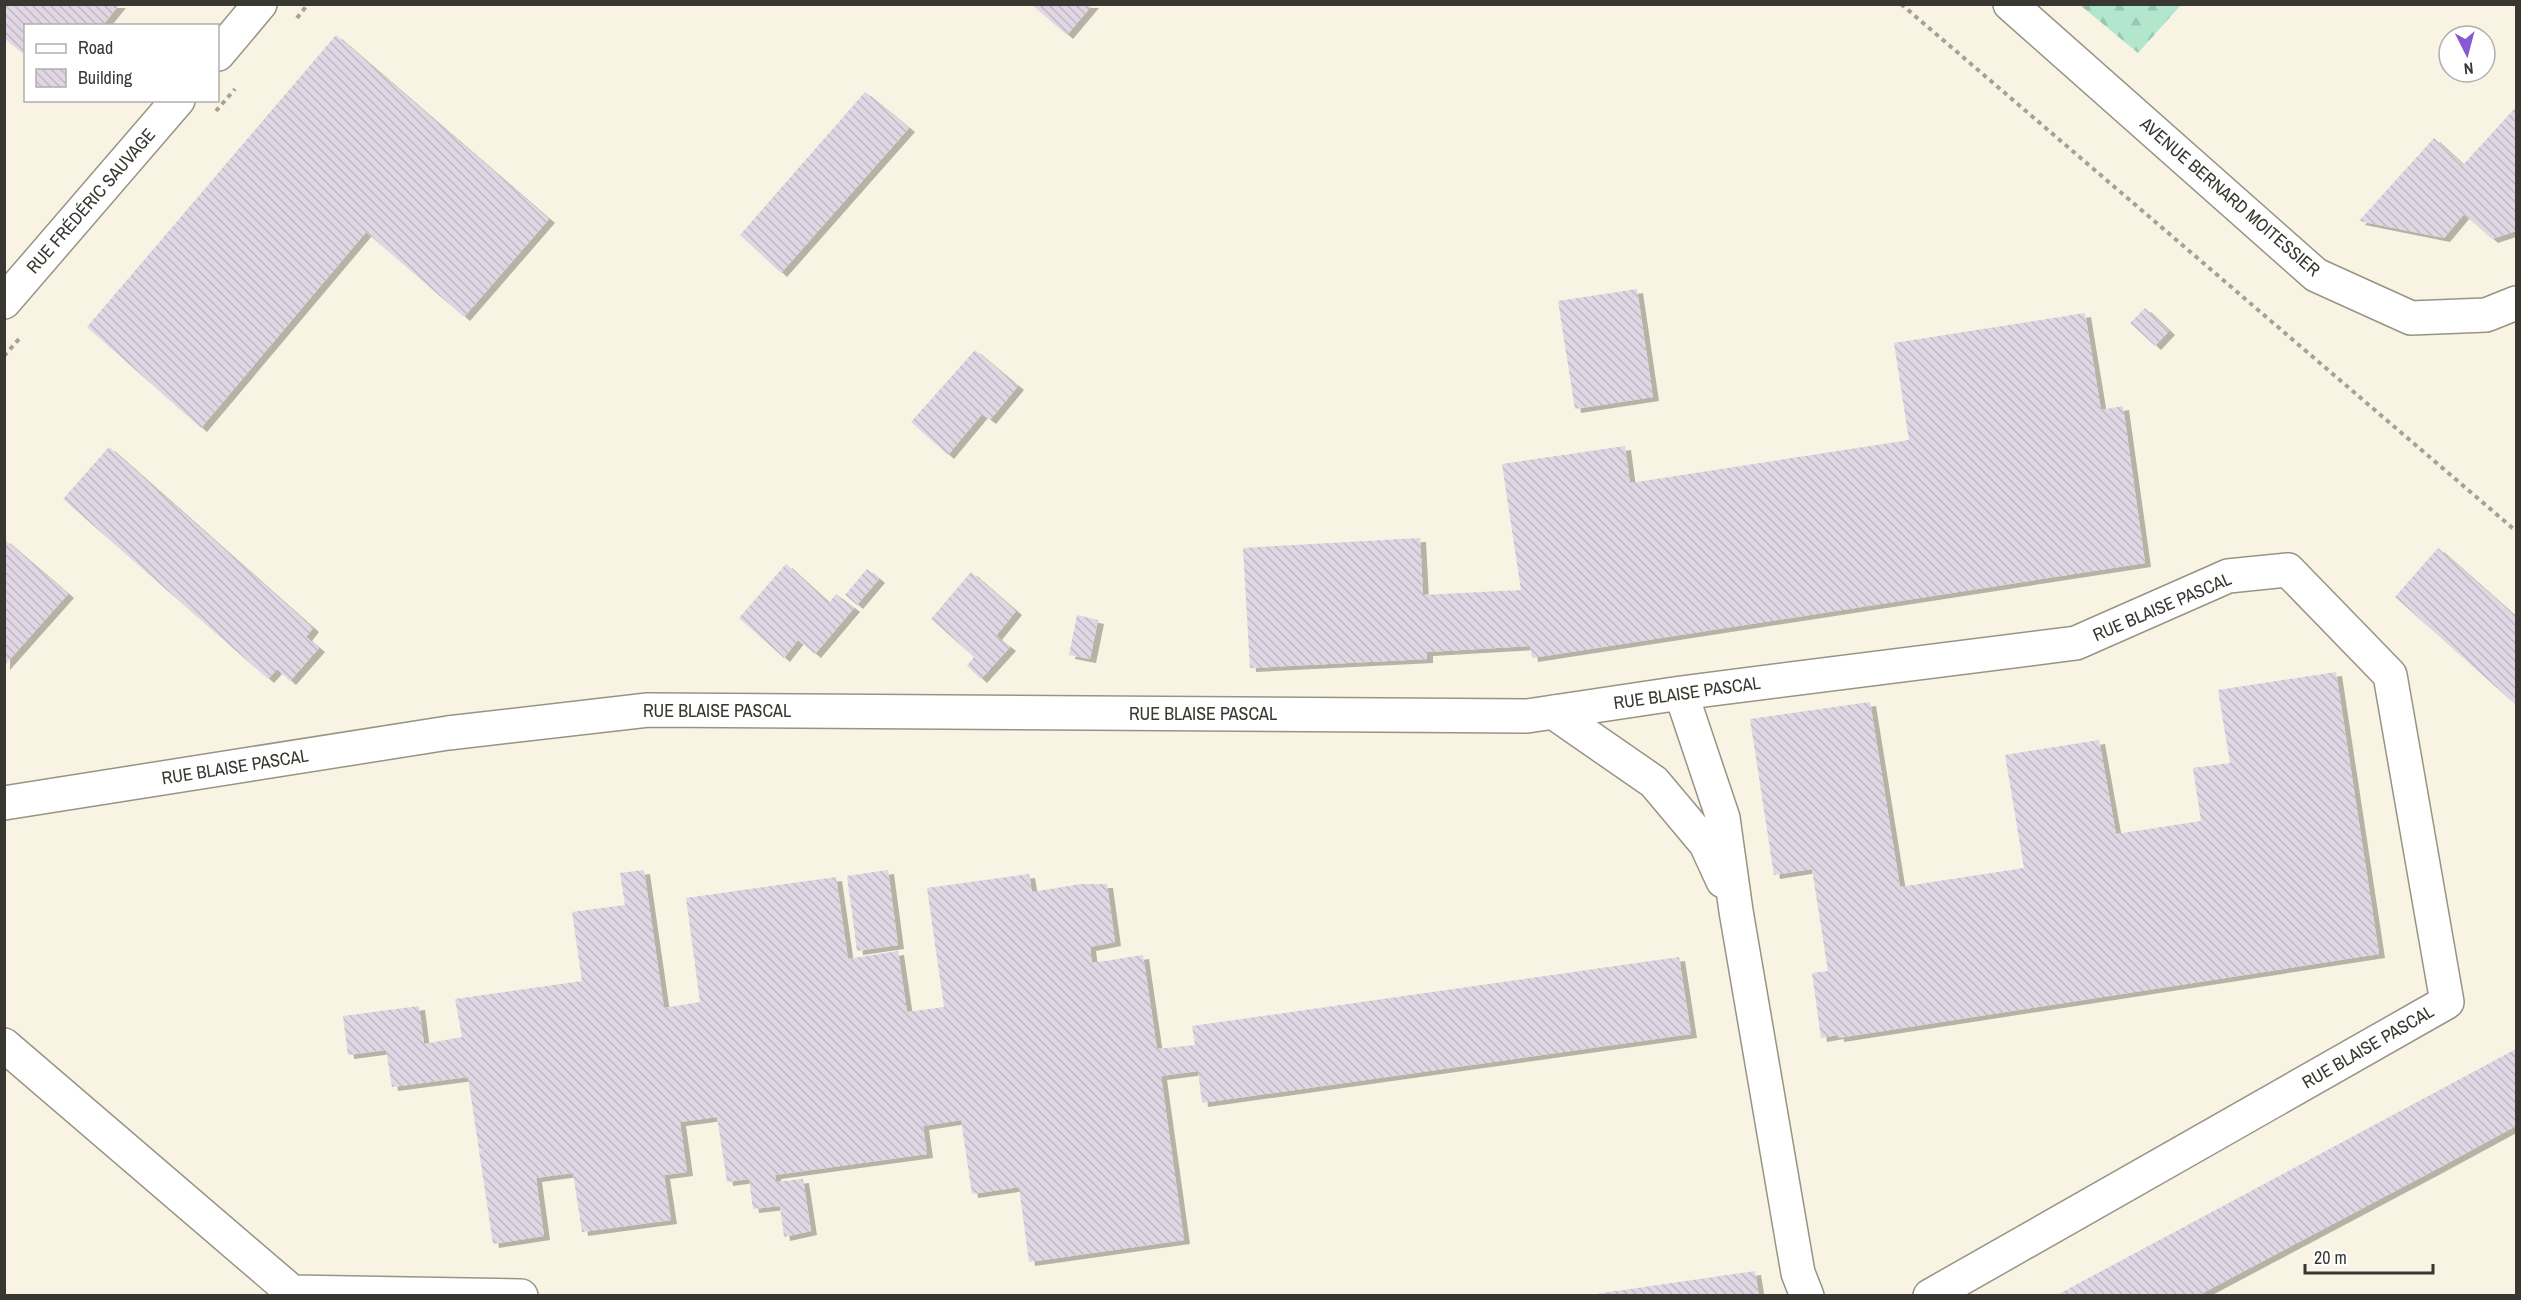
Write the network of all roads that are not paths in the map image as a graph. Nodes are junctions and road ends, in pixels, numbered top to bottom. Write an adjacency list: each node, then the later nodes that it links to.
1 (260, 4): 3 (street)
2 (2010, 4): 6 (street, AVENUE BERNARD MOITESSIER)
3 (219, 53)
4 (176, 102): 5 (street, RUE FRÉDÉRIC SAUVAGE)
5 (4, 302)
6 (2517, 303)
7 (1681, 693): 8 (street, RUE BLAISE PASCAL); 10 (street); 14 (street, RUE BLAISE PASCAL)
8 (1553, 712): 9 (street, RUE BLAISE PASCAL); 10 (street)
9 (4, 803)
10 (1736, 911): 13 (street)
11 (4, 1045): 12 (street)
12 (521, 1296)
13 (1807, 1296)
14 (1930, 1296)

